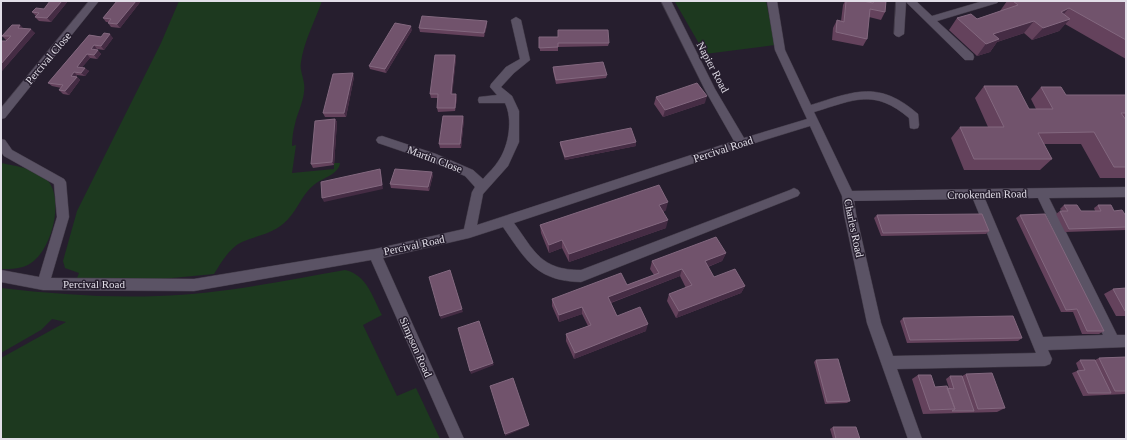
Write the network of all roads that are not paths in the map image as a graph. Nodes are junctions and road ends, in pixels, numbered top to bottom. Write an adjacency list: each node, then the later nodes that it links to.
1 (94, 1): 13 (street, Percival Close)
2 (666, 1): 18 (street, Napier Road)
3 (772, 1): 14 (street, Charles Road)
4 (901, 1): 9 (street)
5 (910, 1): 8 (street)
6 (994, 1): 8 (street)
7 (516, 20): 11 (street)
8 (929, 20): 10 (street)
9 (899, 34)
10 (969, 58)
11 (508, 99): 12 (street); 19 (street)
12 (483, 100)
13 (1, 115)
14 (810, 116): 15 (street, Percival Road); 18 (street, Percival Road); 24 (street, Charles Road)
15 (914, 125)
16 (382, 140): 19 (street, Martin Close)
17 (1, 143): 29 (street)
18 (741, 143): 25 (street, Percival Road)
19 (483, 187): 26 (street)
20 (794, 192): 25 (street)
21 (1126, 193): 23 (street, Crookenden Road)
22 (977, 194): 23 (street, Crookenden Road); 24 (street, Crookenden Road); 31 (street)
23 (1041, 194): 30 (street)
24 (848, 196): 32 (street, Charles Road)
25 (505, 221): 26 (street, Percival Road)
26 (469, 233): 27 (street, Percival Road)
27 (375, 254): 29 (street, Percival Road); 33 (street, Simpson Road)
28 (1, 276): 29 (street, Percival Road)
29 (43, 284)
30 (1120, 341): 31 (street)
31 (1039, 344): 32 (street)
32 (888, 363): 34 (street, Charles Road)
33 (457, 439)
34 (915, 439)

